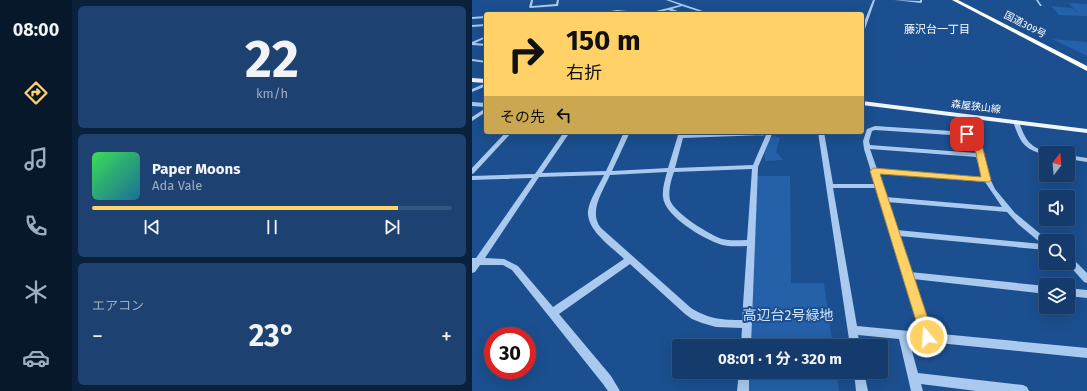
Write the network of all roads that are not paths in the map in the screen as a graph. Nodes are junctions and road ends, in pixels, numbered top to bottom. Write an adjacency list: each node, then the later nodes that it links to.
1 (532, 0): 2 (street)
2 (558, 0)
3 (667, 0): 11 (street)
4 (874, 0): 24 (street)
5 (895, 0): 6 (street)
6 (921, 0)
7 (954, 0): 21 (highway, 国道309号)
8 (958, 0): 25 (highway, 国道309号)
9 (1037, 0): 10 (street)
10 (1041, 5)
11 (682, 6): 12 (street); 18 (street)
12 (667, 9): 16 (street); 17 (street)
13 (472, 12): 20 (street)
14 (609, 12): 15 (street)
15 (627, 12)
16 (656, 12)
17 (677, 12)
18 (703, 12)
19 (484, 17): 20 (street)
20 (473, 18)
21 (998, 23): 33 (highway, 国道309号); 34 (highway)
22 (484, 25): 23 (street)
23 (472, 26)
24 (864, 27)
25 (1014, 28): 31 (highway); 32 (highway, 国道309号)
26 (484, 38): 27 (street)
27 (472, 43): 28 (street)
28 (484, 45)
29 (472, 60): 30 (street)
30 (484, 62)
31 (1087, 62)
32 (1087, 66)
33 (1087, 69)
34 (1087, 74)
35 (472, 80): 36 (main road)
36 (484, 82)
37 (484, 83): 38 (street)
38 (472, 91)
39 (864, 103): 44 (main road, 森屋狭山線)
40 (472, 104): 41 (street)
41 (484, 105)
42 (484, 111): 43 (street)
43 (472, 119)
44 (1016, 122): 45 (main road, 森屋狭山線); 53 (street)
45 (1087, 131)
46 (507, 134): 60 (street)
47 (566, 134): 62 (street)
48 (626, 134): 61 (street)
49 (681, 134): 58 (street)
50 (770, 134): 57 (street)
51 (821, 134): 65 (street)
52 (867, 147): 54 (street); 54 (street); 59 (street)
53 (1039, 151)
54 (980, 155): 64 (street)
55 (1075, 158): 56 (street)
56 (1087, 160)
57 (755, 167): 58 (street); 71 (street)
58 (672, 170): 61 (street); 71 (street)
59 (874, 171): 64 (street); 66 (street)
60 (472, 172)
61 (608, 173): 62 (street); 73 (street)
62 (537, 175): 63 (street); 74 (street)
63 (472, 178)
64 (986, 180): 68 (street)
65 (829, 186): 66 (street); 84 (street)
66 (879, 186): 67 (street)
67 (883, 199): 68 (street); 69 (street)
68 (1008, 210): 70 (street)
69 (894, 233): 72 (street); 77 (street)
70 (1039, 236)
71 (751, 243): 83 (street)
72 (1039, 246)
73 (630, 259): 82 (street); 83 (street)
74 (475, 261): 76 (street); 82 (street)
75 (1075, 266): 78 (street)
76 (472, 270)
77 (908, 275): 79 (street); 86 (street)
78 (1087, 279)
79 (1039, 289)
80 (1075, 293): 81 (street)
81 (1087, 294)
82 (552, 313): 93 (street)
83 (747, 324): 87 (street)
84 (852, 330): 85 (street); 88 (street)
85 (902, 334): 86 (street); 90 (street)
86 (927, 337): 89 (street)
87 (746, 339)
88 (854, 339)
89 (1087, 353)
90 (914, 378): 96 (street); 97 (street)
91 (744, 379): 94 (street)
92 (860, 379): 95 (street)
93 (611, 390)
94 (743, 391)
95 (862, 391)
96 (917, 391)
97 (1023, 391)

